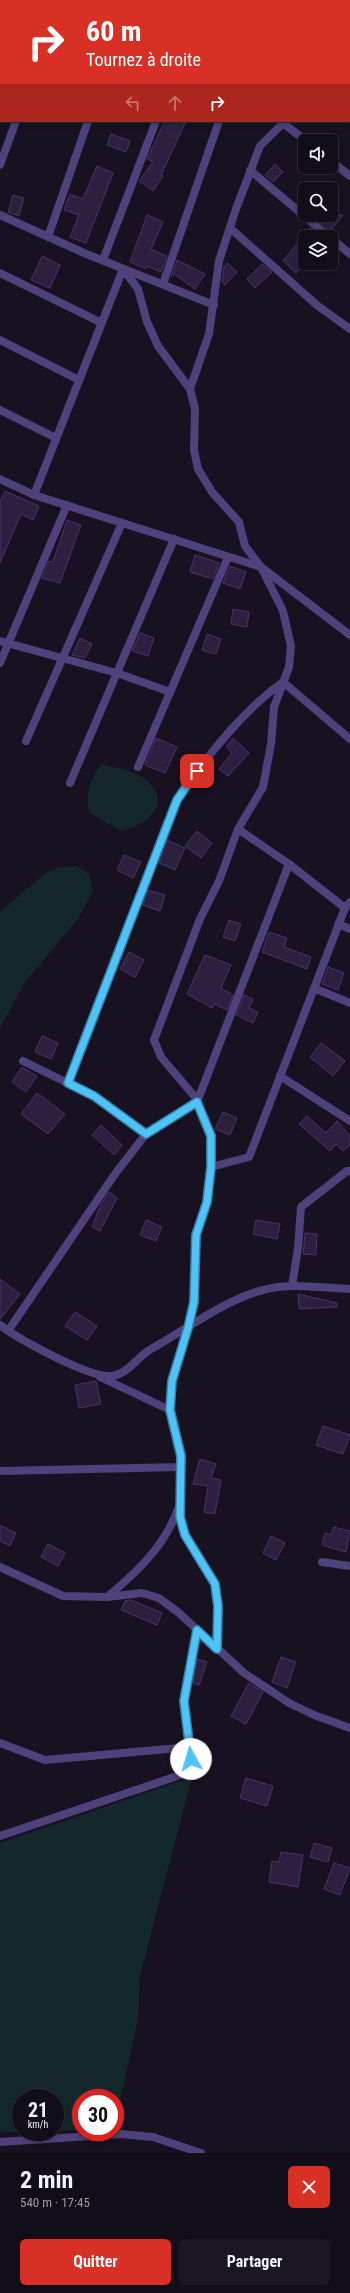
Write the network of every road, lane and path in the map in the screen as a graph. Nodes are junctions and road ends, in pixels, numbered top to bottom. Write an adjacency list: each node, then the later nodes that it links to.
1 (16, 122): 7 (street)
2 (88, 122): 14 (street)
3 (156, 122): 17 (street)
4 (220, 122): 20 (street)
5 (284, 122): 6 (street); 9 (street)
6 (298, 134)
7 (0, 165)
8 (338, 167): 10 (street)
9 (250, 170): 12 (street); 13 (street)
10 (350, 176)
11 (0, 215): 14 (street)
12 (230, 228): 21 (street); 23 (street)
13 (321, 230)
14 (48, 237): 17 (street)
15 (338, 244): 16 (street)
16 (350, 254)
17 (103, 260): 18 (street)
18 (123, 269): 20 (street); 22 (street); 26 (street)
19 (0, 274): 22 (street)
20 (163, 284): 21 (street)
21 (214, 305): 26 (street)
22 (102, 323): 25 (street)
23 (350, 329)
24 (0, 340): 25 (street)
25 (80, 380): 28 (street)
26 (190, 389): 35 (street)
27 (0, 410): 28 (street)
28 (56, 438): 30 (street)
29 (0, 479): 30 (street)
30 (34, 495): 31 (street)
31 (67, 505): 32 (street); 37 (street)
32 (122, 523): 33 (street); 38 (street)
33 (174, 539): 34 (street); 40 (street)
34 (228, 556): 35 (street); 42 (street)
35 (261, 567): 36 (street); 41 (street)
36 (350, 636)
37 (4, 642): 38 (street); 39 (street)
38 (62, 659): 40 (street); 44 (street)
39 (0, 663)
40 (117, 673): 42 (street); 46 (street)
41 (283, 682): 43 (street); 47 (street); 56 (street)
42 (170, 692): 45 (street)
43 (350, 739)
44 (26, 742)
45 (138, 767)
46 (70, 783)
47 (238, 829): 48 (street); 57 (street)
48 (289, 864): 49 (street); 57 (street)
49 (347, 905): 50 (street)
50 (338, 924): 51 (street); 52 (street)
51 (350, 929)
52 (314, 988): 53 (street); 55 (street)
53 (350, 1003)
54 (23, 1061): 56 (street)
55 (280, 1076): 58 (street); 60 (street)
56 (68, 1083): 59 (street)
57 (197, 1102): 59 (street); 60 (street)
58 (350, 1121)
59 (146, 1134): 66 (street)
60 (211, 1167): 65 (street)
61 (350, 1171): 62 (street)
62 (292, 1286): 63 (street); 65 (street)
63 (350, 1289)
64 (0, 1325): 66 (street)
65 (188, 1328): 67 (street); 68 (street)
66 (8, 1331): 67 (street)
67 (96, 1375): 68 (street)
68 (170, 1410): 69 (street)
69 (181, 1467): 70 (street); 71 (street)
70 (0, 1472)
71 (180, 1504): 75 (street); 77 (street)
72 (322, 1562): 73 (street)
73 (350, 1566)
74 (0, 1567): 75 (street)
75 (107, 1597): 76 (street)
76 (197, 1630): 77 (street); 80 (street)
77 (217, 1649): 78 (street)
78 (350, 1728)
79 (0, 1743): 80 (street)
80 (190, 1747): 81 (street)
81 (0, 1836)
82 (0, 2142): 83 (street)
83 (201, 2153)

